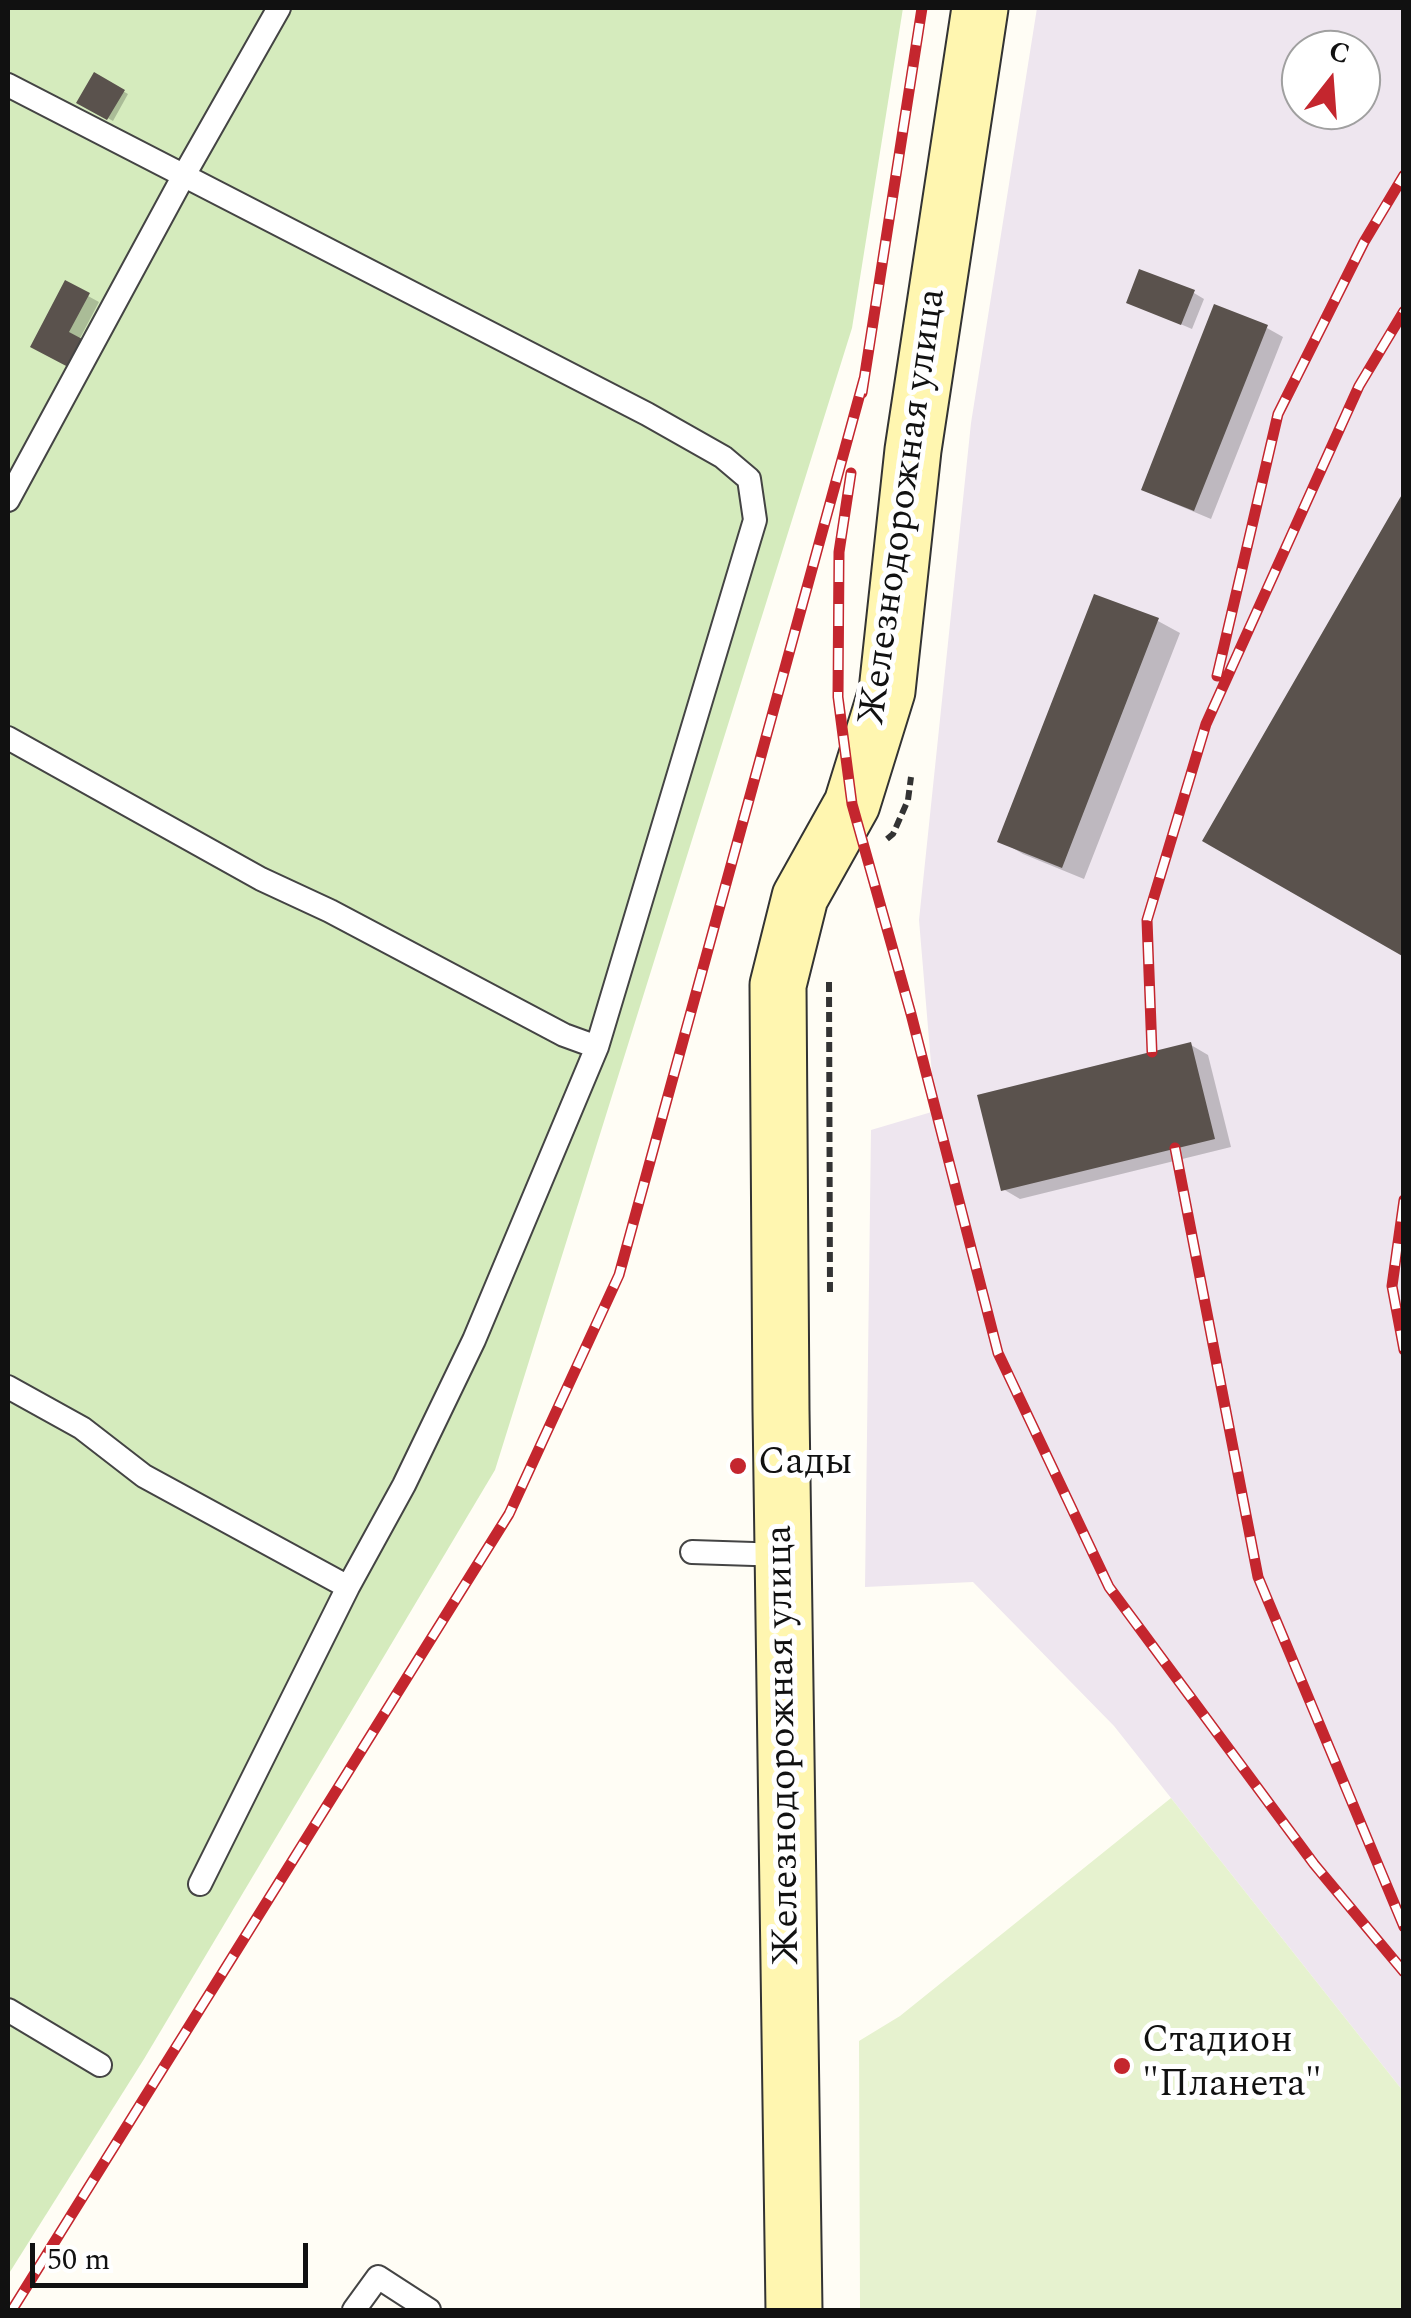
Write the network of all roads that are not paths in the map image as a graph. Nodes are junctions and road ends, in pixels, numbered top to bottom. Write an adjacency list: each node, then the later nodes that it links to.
1 (279, 8): 4 (lane)
2 (980, 8): 10 (street, Железнодорожная улица)
3 (8, 85): 4 (lane)
4 (183, 177): 5 (lane); 7 (lane)
5 (8, 500)
6 (8, 738): 7 (lane)
7 (597, 1047): 11 (lane)
8 (8, 1387): 11 (lane)
9 (692, 1552): 10 (lane)
10 (784, 1555): 17 (street, Железнодорожная улица)
11 (348, 1587): 12 (lane)
12 (200, 1884)
13 (8, 2010): 14 (lane)
14 (100, 2065)
15 (354, 2310): 16 (lane)
16 (429, 2310)
17 (794, 2310)

